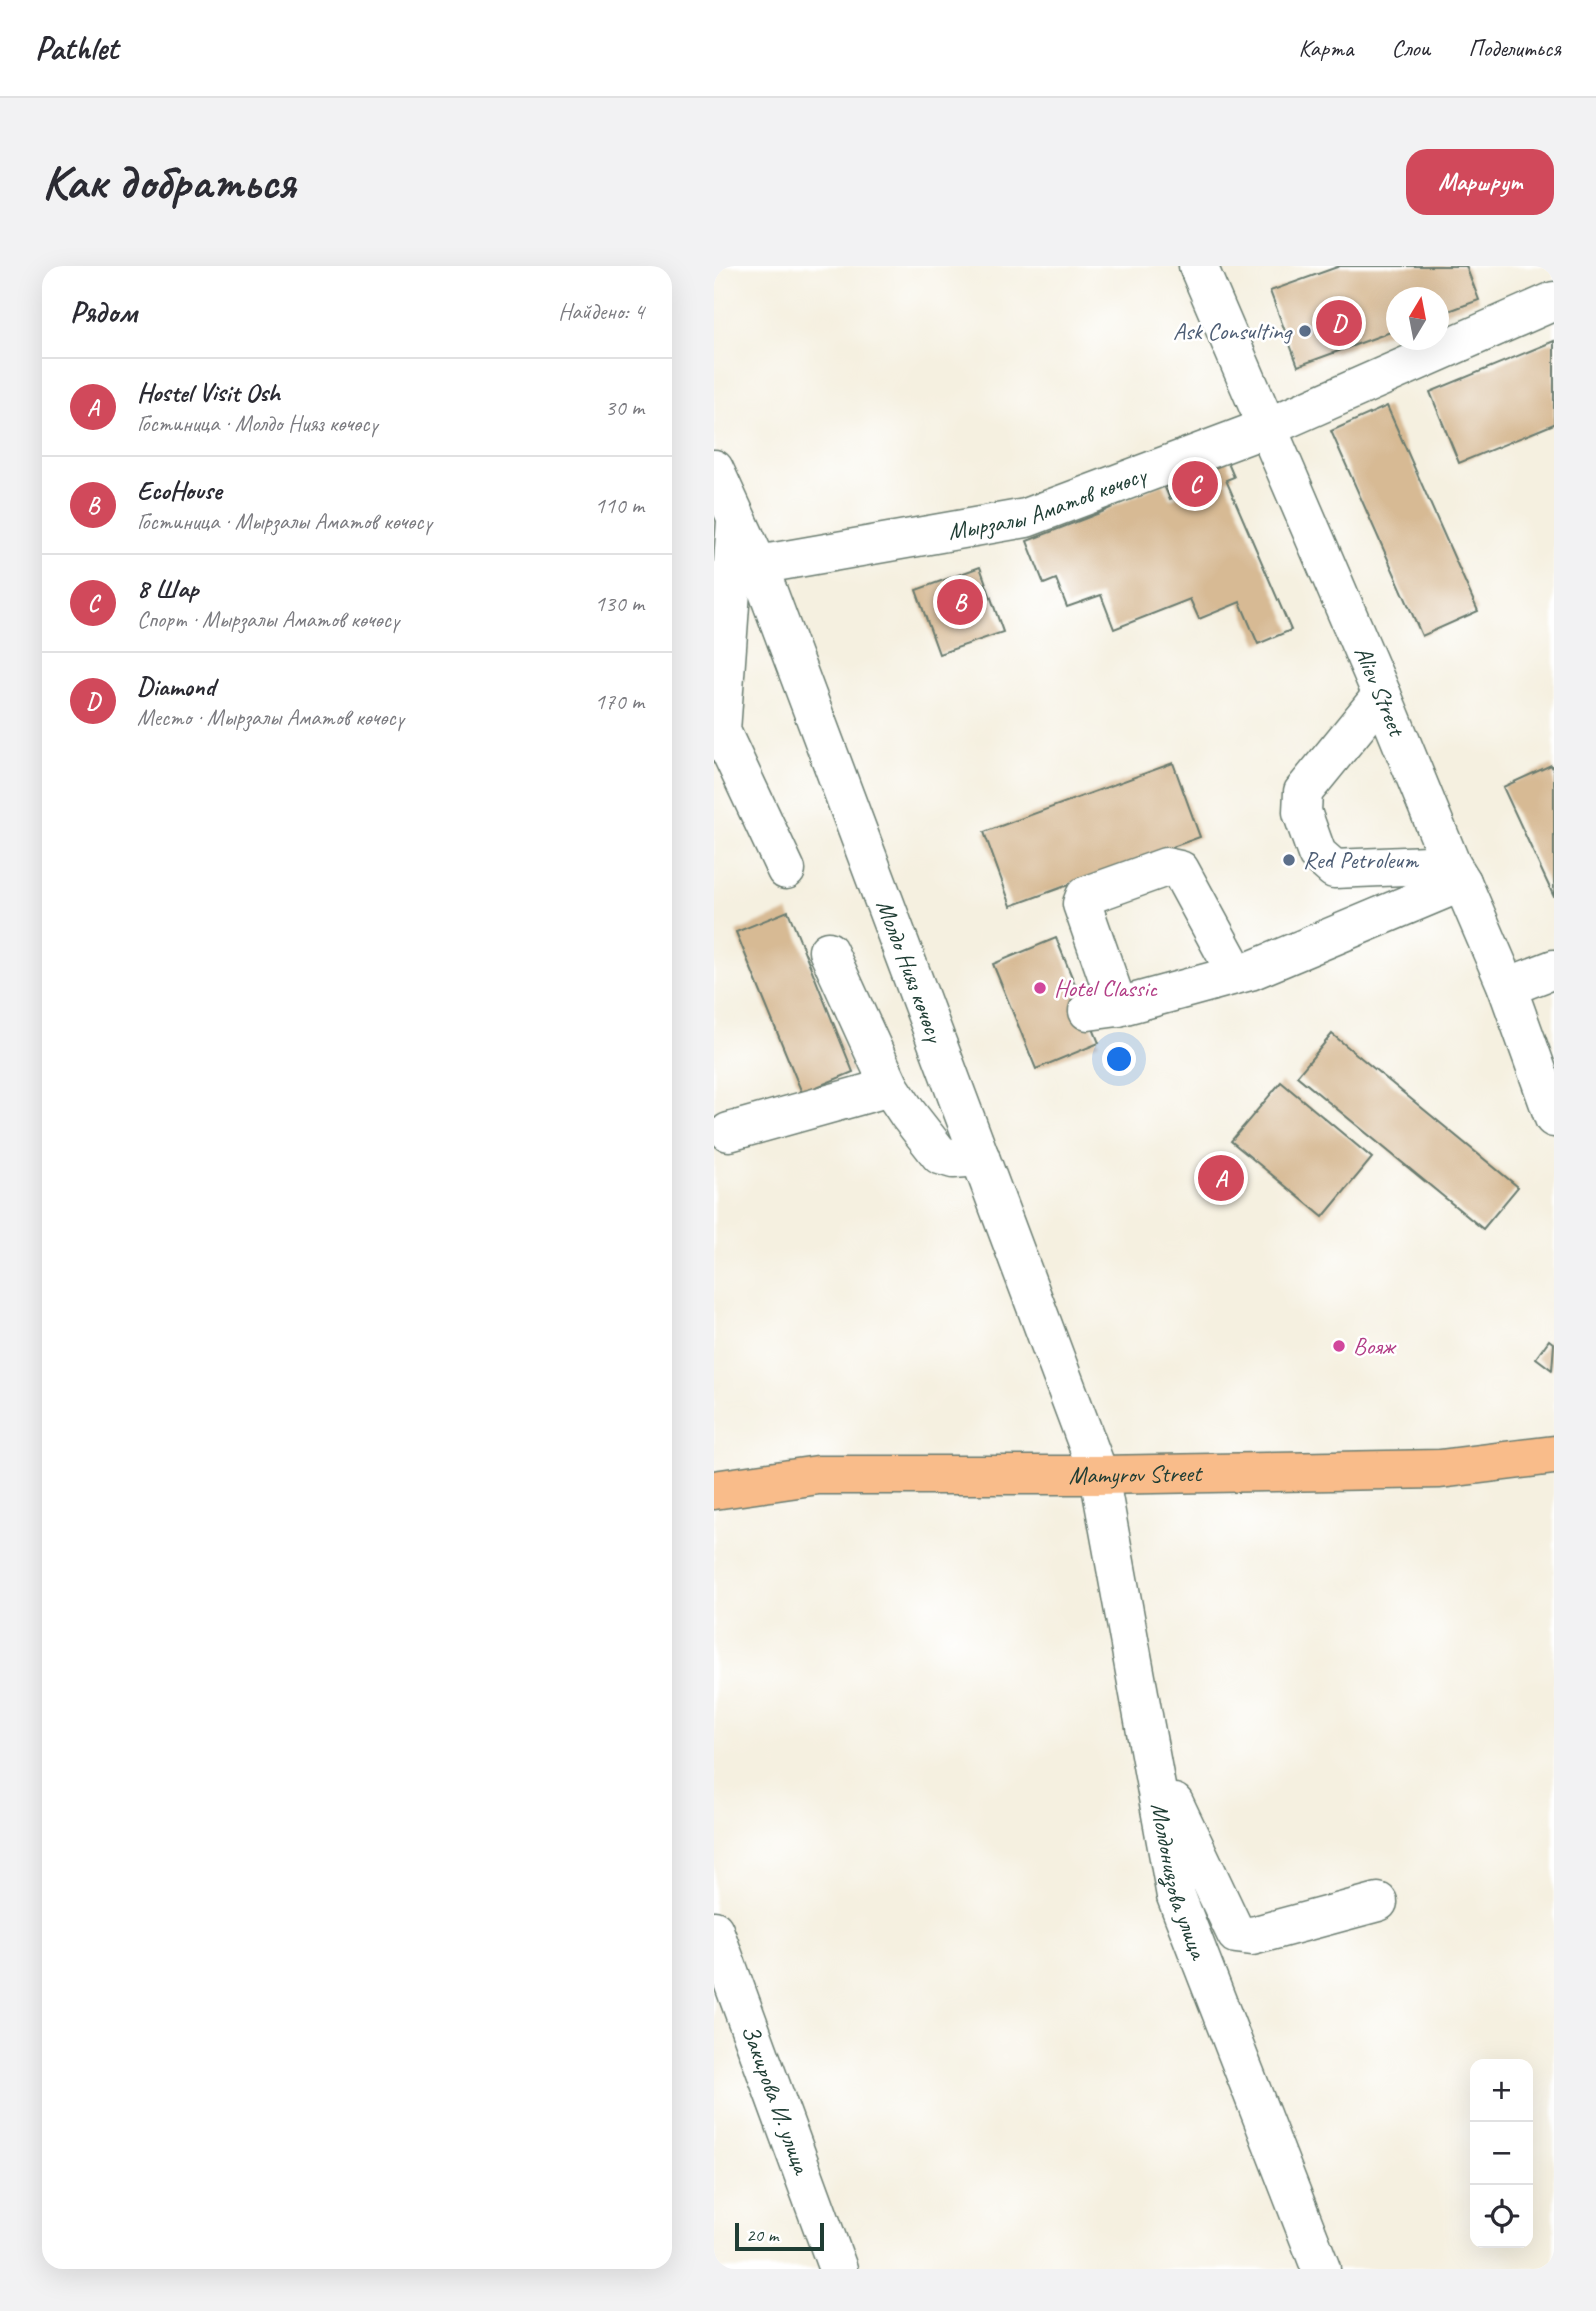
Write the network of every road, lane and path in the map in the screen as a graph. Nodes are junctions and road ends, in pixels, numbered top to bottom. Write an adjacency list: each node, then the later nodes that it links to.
1 (1198, 266): 3 (street, Aliev Street)
2 (1554, 301): 3 (street, Мырзалы Аматов көчөсү)
3 (1268, 427): 6 (street, Мырзалы Аматов көчөсү); 7 (street, Aliev Street)
4 (714, 469): 5 (street, Молдо Нияз көчөсү)
5 (736, 516): 6 (street, Молдо Нияз көчөсү); 8 (street)
6 (758, 565): 18 (street, Молдо Нияз көчөсү)
7 (1382, 695): 10 (street, Aliev Street); 10 (street)
8 (717, 732): 9 (street)
9 (786, 870)
10 (1457, 873): 13 (street); 14 (street, Aliev Street)
11 (828, 951): 15 (street)
12 (1554, 970): 14 (street)
13 (1236, 973): 13 (street)
14 (1507, 987): 16 (street, Aliev Street)
15 (890, 1087): 17 (street); 18 (street)
16 (1554, 1118)
17 (729, 1132)
18 (980, 1157): 20 (street, Молдо Нияз көчөсү)
19 (1554, 1455): 20 (main road, Mamyrov Street)
20 (1099, 1475): 21 (main road, Mamyrov Street); 22 (street, Молдониязова улица)
21 (714, 1490)
22 (1155, 1780): 23 (street); 26 (street, Молдониязова улица)
23 (1378, 1902)
24 (714, 1930): 25 (street, Закирова И. улица)
25 (838, 2269)
26 (1321, 2269)

